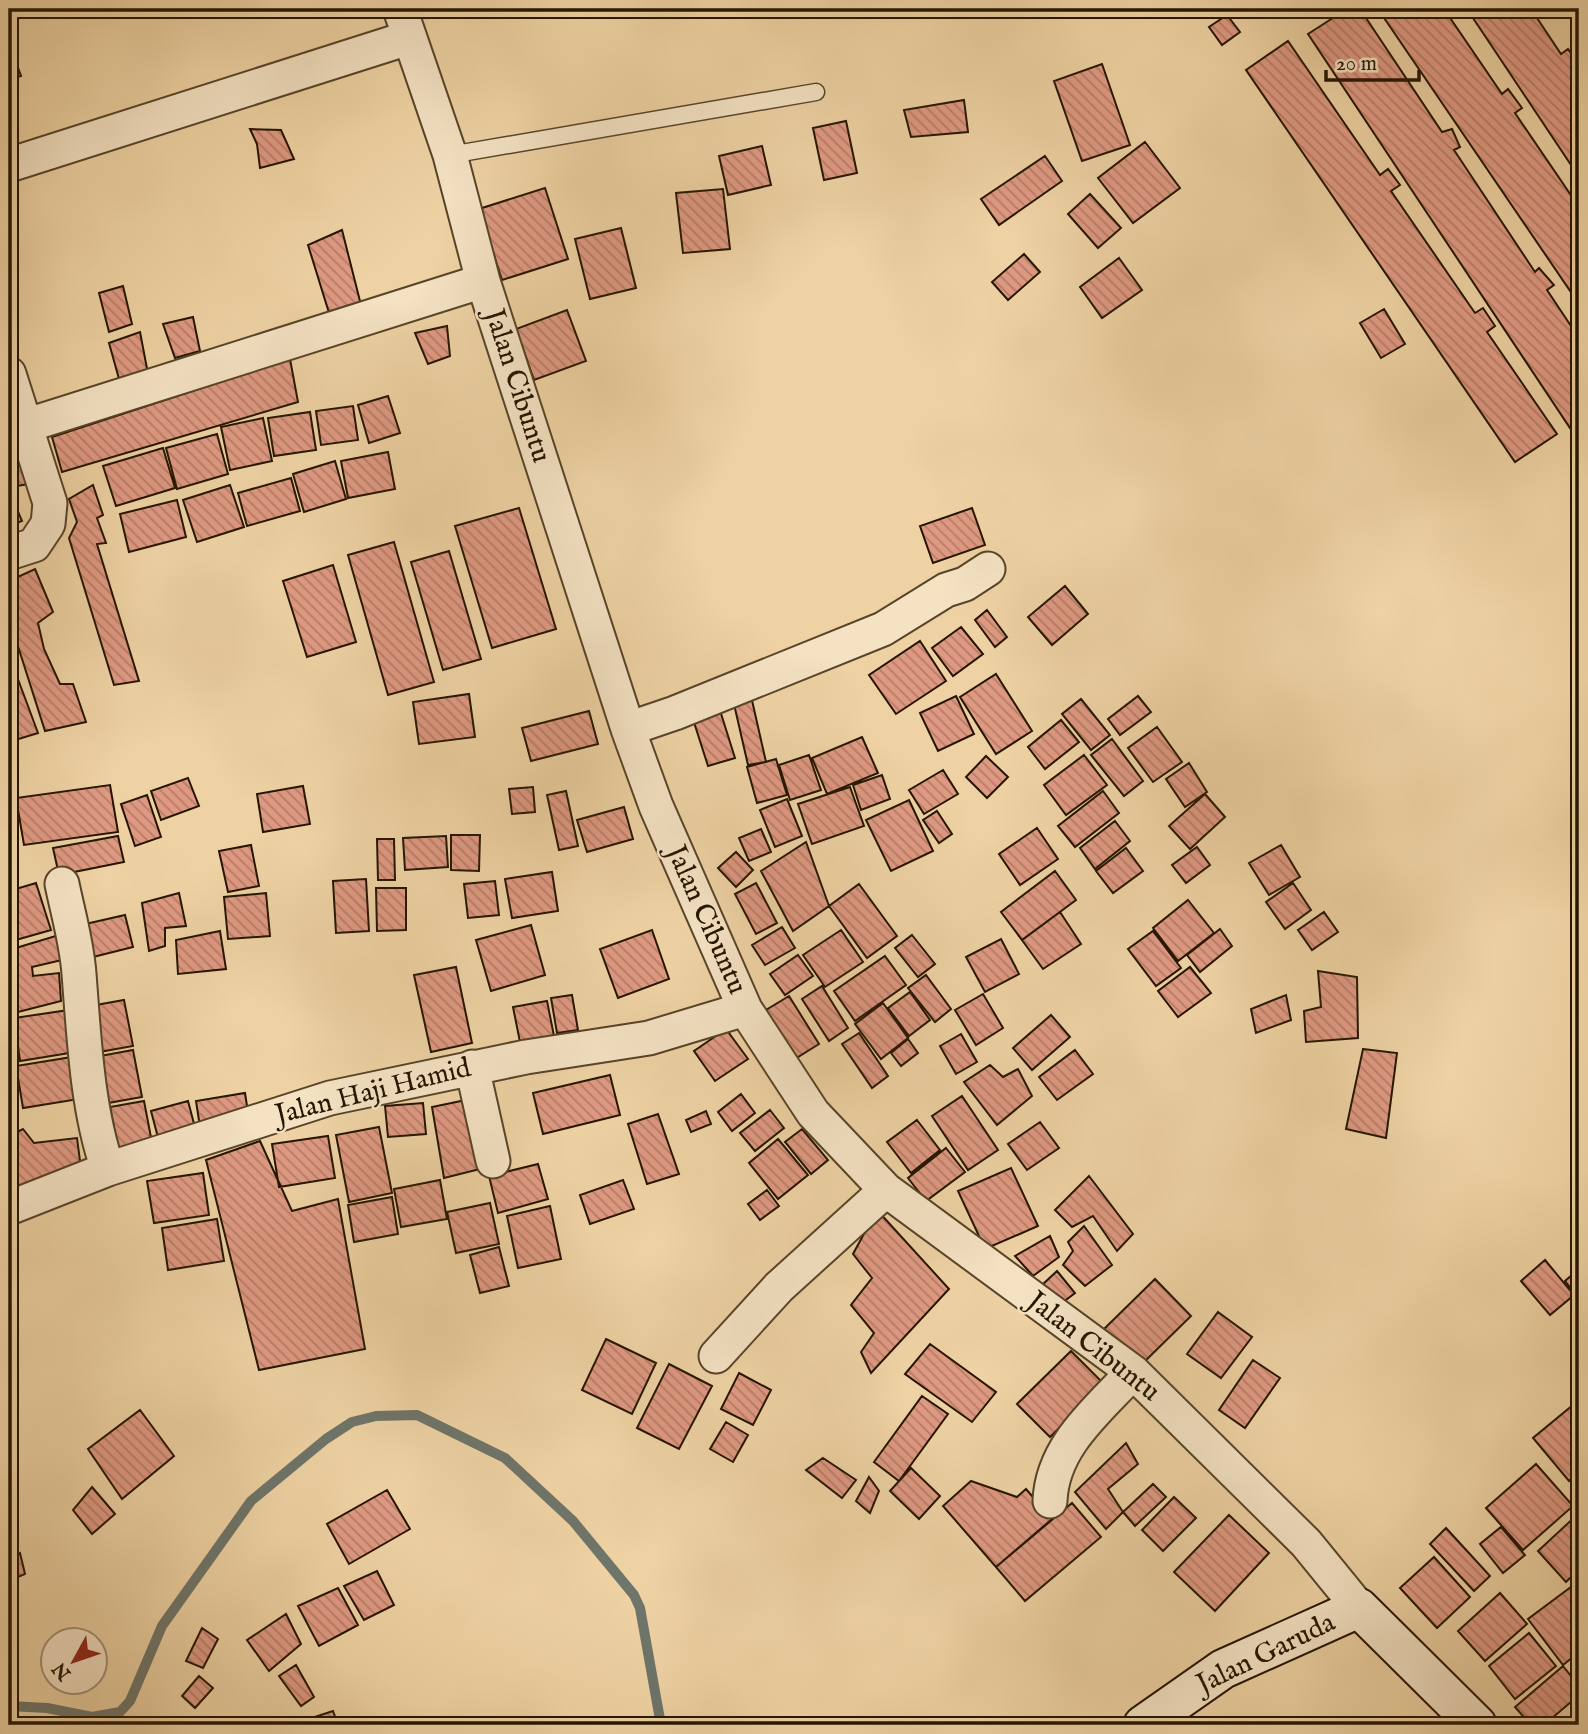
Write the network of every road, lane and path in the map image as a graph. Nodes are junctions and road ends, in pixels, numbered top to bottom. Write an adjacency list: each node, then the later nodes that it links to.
1 (404, 24): 3 (street, Jalan Cibuntu); 4 (street)
2 (816, 92): 3 (lane)
3 (450, 155): 5 (street, Jalan Cibuntu)
4 (9, 165)
5 (483, 281): 7 (street); 10 (street, Jalan Cibuntu)
6 (9, 374): 7 (street)
7 (17, 428): 8 (street)
8 (9, 553)
9 (988, 569): 10 (street)
10 (628, 729): 12 (street, Jalan Cibuntu)
11 (62, 884): 15 (street)
12 (745, 1009): 13 (street, Jalan Haji Hamid); 16 (street, Jalan Cibuntu)
13 (472, 1067): 14 (street); 15 (street, Jalan Haji Hamid)
14 (493, 1161)
15 (108, 1169): 17 (street, Jalan Haji Hamid)
16 (886, 1190): 18 (street); 19 (street, Jalan Cibuntu)
17 (9, 1208)
18 (716, 1356)
19 (1133, 1372): 20 (street); 21 (street, Jalan Cibuntu)
20 (1050, 1501)
21 (1359, 1608): 22 (street, Jalan Garuda); 23 (street, Jalan Garuda)
22 (1143, 1725)
23 (1477, 1725)

